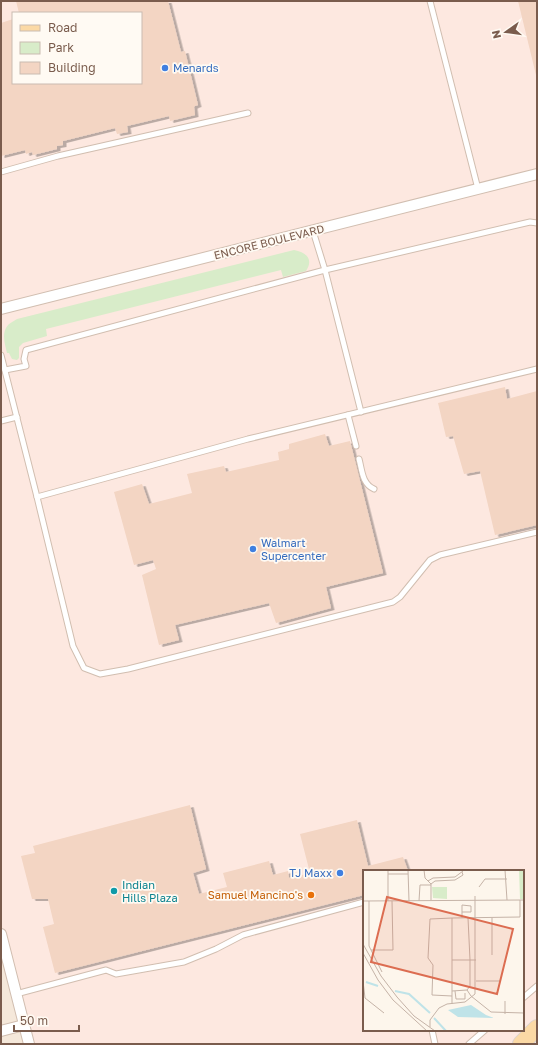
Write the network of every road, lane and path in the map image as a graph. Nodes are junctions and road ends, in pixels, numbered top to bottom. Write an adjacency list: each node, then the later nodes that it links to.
1 (430, 1): 5 (lane)
2 (248, 113): 3 (lane)
3 (1, 172)
4 (537, 174): 5 (street, ENCORE BOULEVARD)
5 (478, 189): 7 (street, ENCORE BOULEVARD)
6 (537, 223): 8 (lane)
7 (313, 230): 8 (lane); 9 (street, ENCORE BOULEVARD)
8 (325, 270): 12 (lane); 13 (lane)
9 (1, 309)
10 (1, 355): 12 (lane)
11 (537, 368): 13 (lane)
12 (5, 370): 15 (lane)
13 (361, 412): 14 (lane)
14 (348, 415): 17 (lane); 20 (lane)
15 (17, 417): 16 (lane); 20 (lane)
16 (1, 421)
17 (356, 446)
18 (359, 459): 19 (lane)
19 (374, 489)
20 (37, 498): 21 (lane)
21 (537, 532)
22 (363, 902): 26 (lane)
23 (1, 934): 24 (street)
24 (3, 947): 26 (street)
25 (537, 986): 27 (lane)
26 (16, 994): 28 (street)
27 (524, 997)
28 (24, 1025): 30 (street); 33 (street)
29 (537, 1028): 36 (main road)
30 (1, 1031)
31 (432, 1031): 34 (lane)
32 (485, 1031): 35 (lane)
33 (29, 1044)
34 (436, 1044)
35 (469, 1044)
36 (521, 1044)

